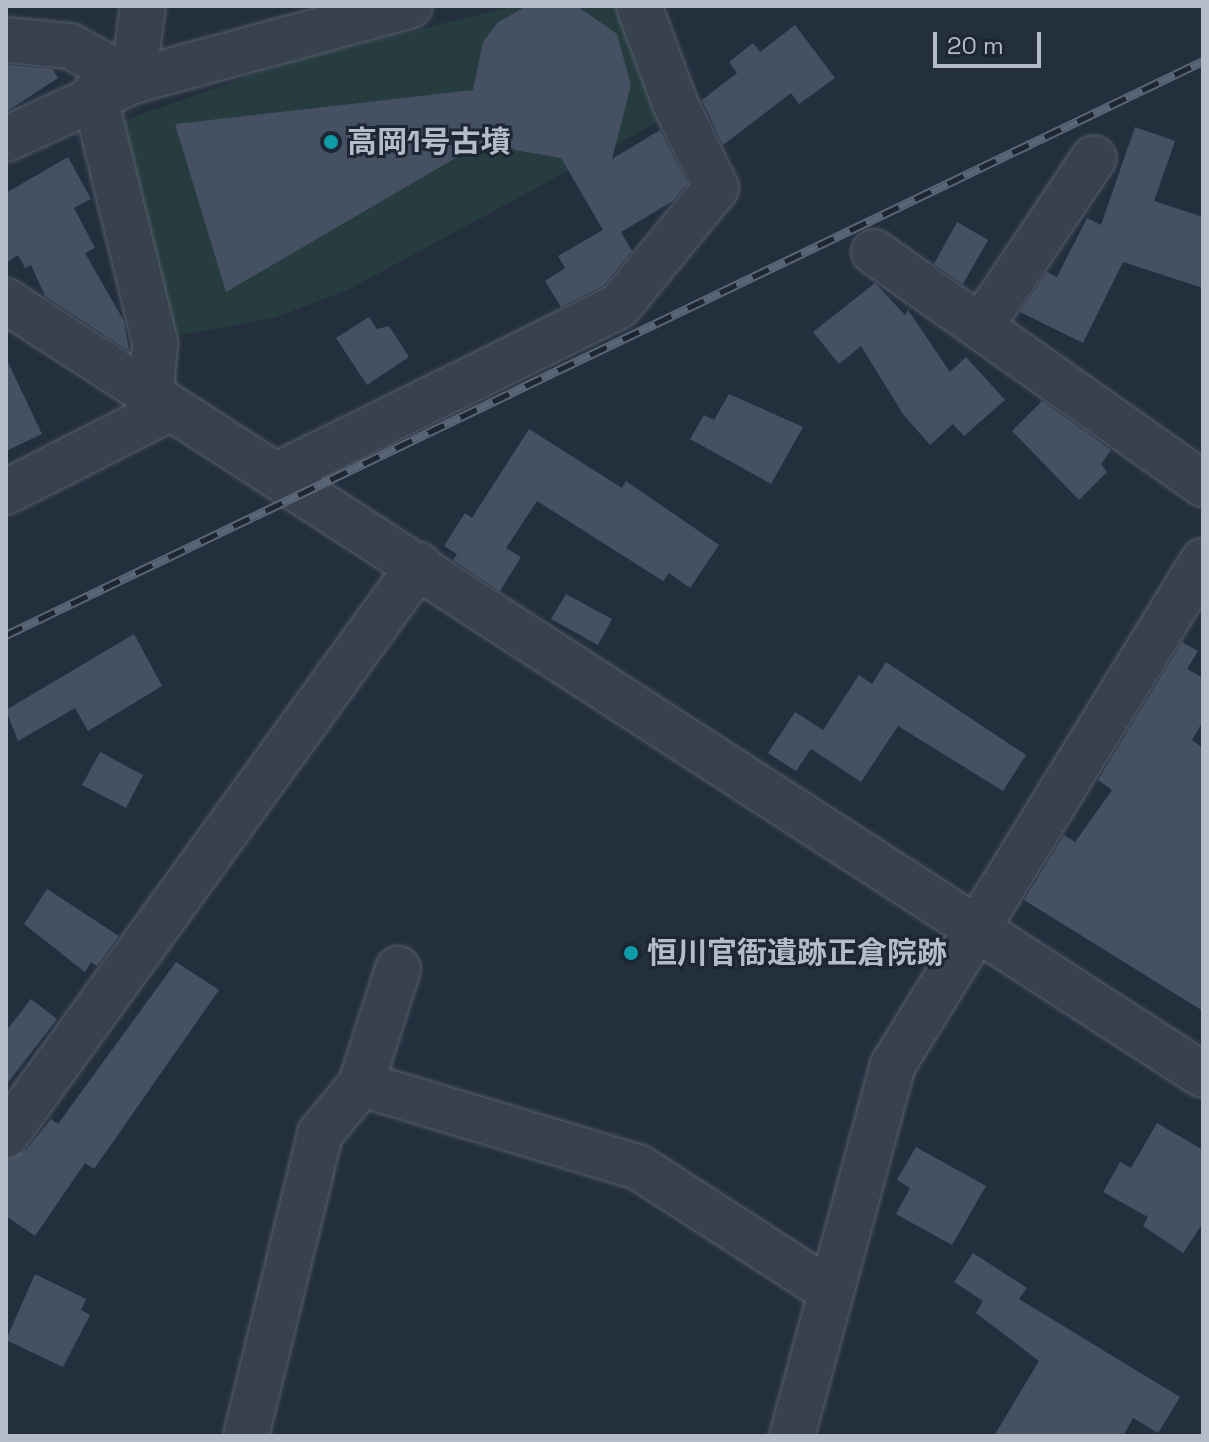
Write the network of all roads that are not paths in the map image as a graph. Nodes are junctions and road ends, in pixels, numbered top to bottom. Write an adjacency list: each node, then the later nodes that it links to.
1 (143, 6): 5 (street)
2 (410, 6): 5 (street)
3 (639, 6): 12 (street)
4 (6, 40): 5 (street)
5 (113, 88): 6 (street); 11 (street)
6 (6, 139)
7 (1094, 158): 10 (street)
8 (874, 252): 10 (street)
9 (6, 301): 11 (street)
10 (981, 326): 13 (street)
11 (159, 403): 12 (street); 14 (street)
12 (277, 475): 16 (street)
13 (1203, 484)
14 (6, 492)
15 (1203, 561): 17 (street)
16 (419, 565): 17 (street); 21 (street)
17 (973, 926): 19 (street); 22 (street)
18 (398, 969): 20 (street)
19 (1203, 1075)
20 (361, 1084): 22 (street); 23 (street)
21 (10, 1121)
22 (829, 1290): 24 (street)
23 (246, 1436)
24 (792, 1436)

